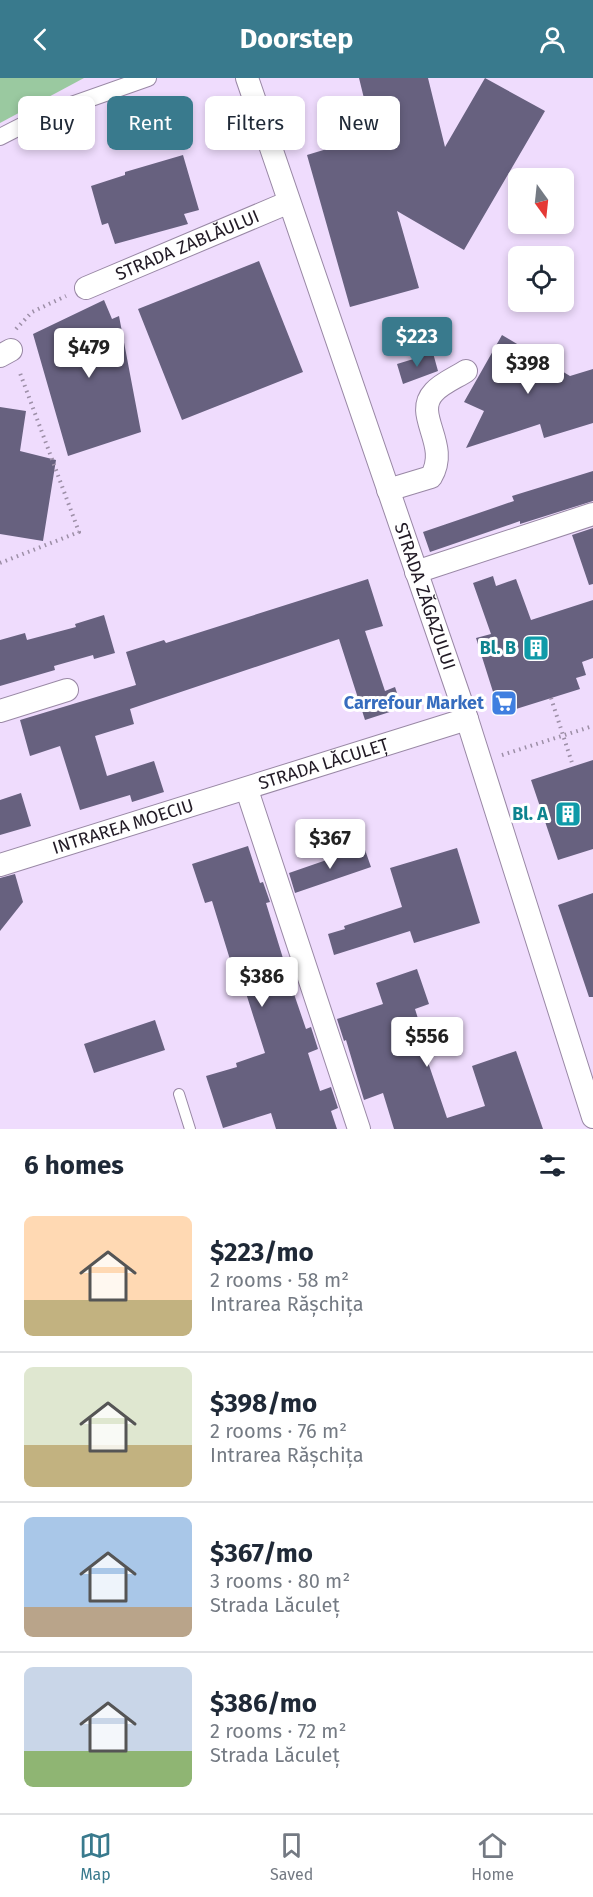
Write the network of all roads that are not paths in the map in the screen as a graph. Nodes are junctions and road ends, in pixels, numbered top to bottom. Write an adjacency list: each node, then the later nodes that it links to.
1 (148, 78): 3 (street)
2 (247, 78): 4 (street, STRADA ZĂGAZULUI)
3 (0, 137)
4 (288, 203): 5 (street, STRADA ZABLĂULUI); 7 (street, STRADA ZĂGAZULUI)
5 (86, 288)
6 (466, 371): 7 (street)
7 (388, 490): 9 (street, STRADA ZĂGAZULUI)
8 (593, 514): 9 (street)
9 (416, 572): 12 (street, STRADA ZĂGAZULUI)
10 (67, 690): 11 (street)
11 (0, 711)
12 (467, 719): 13 (street, STRADA LĂCULEȚ); 16 (street, STRADA ZĂGAZULUI)
13 (248, 790): 14 (street, INTRAREA MOECIU); 18 (street, STRADA LĂCULEȚ)
14 (0, 865)
15 (179, 1094): 17 (lane)
16 (593, 1117)
17 (190, 1129)
18 (358, 1129)

